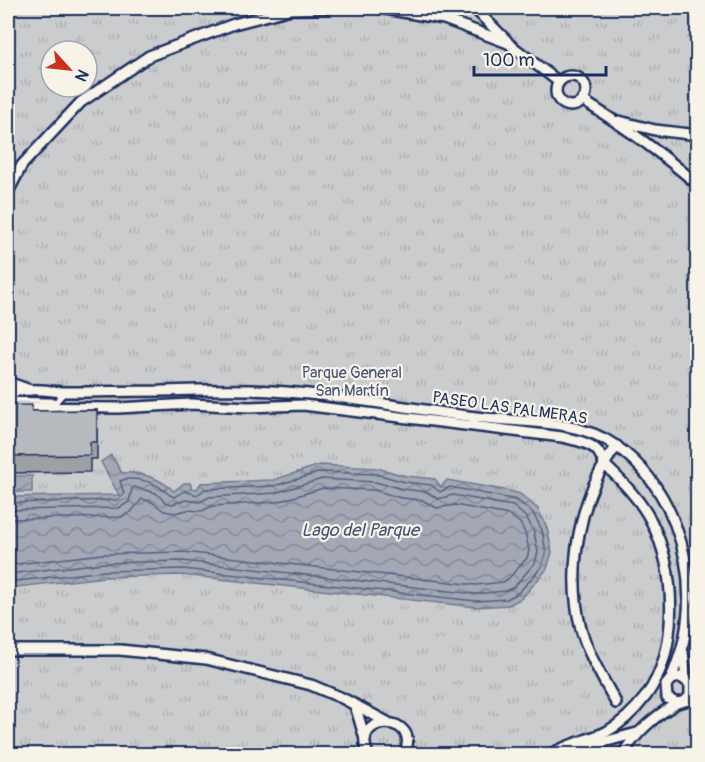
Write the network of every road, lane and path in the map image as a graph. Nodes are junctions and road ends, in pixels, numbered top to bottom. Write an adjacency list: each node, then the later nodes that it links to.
1 (328, 8): 10 (street)
2 (379, 8): 4 (street)
3 (474, 8): 4 (street)
4 (508, 43): 5 (street)
5 (559, 82): 6 (street); 6 (street)
6 (582, 100): 7 (street)
7 (614, 120): 8 (street); 9 (street)
8 (698, 135)
9 (698, 185)
10 (8, 192)
11 (8, 382): 12 (street)
12 (30, 390): 13 (street); 14 (street, PASEO LAS PALMERAS)
13 (8, 392): 14 (lane)
14 (65, 392): 16 (street, PASEO LAS PALMERAS)
15 (8, 407): 17 (street)
16 (617, 446): 17 (street); 18 (street, PASEO LAS PALMERAS)
17 (603, 464): 26 (street); 35 (street)
18 (682, 647): 21 (street); 22 (street)
19 (8, 650): 28 (street)
20 (698, 676): 22 (street)
21 (671, 679): 22 (street); 24 (street)
22 (687, 680): 25 (street)
23 (698, 688): 25 (street)
24 (666, 694): 27 (street); 29 (street)
25 (690, 695): 27 (street)
26 (616, 703)
27 (677, 703): 29 (street)
28 (356, 705): 30 (street); 32 (street)
29 (654, 717): 31 (street)
30 (387, 722): 32 (street); 34 (street)
31 (637, 732): 36 (street); 37 (street)
32 (365, 739): 33 (street)
33 (368, 754)
34 (404, 754)
35 (551, 754)
36 (562, 754)
37 (623, 754)

